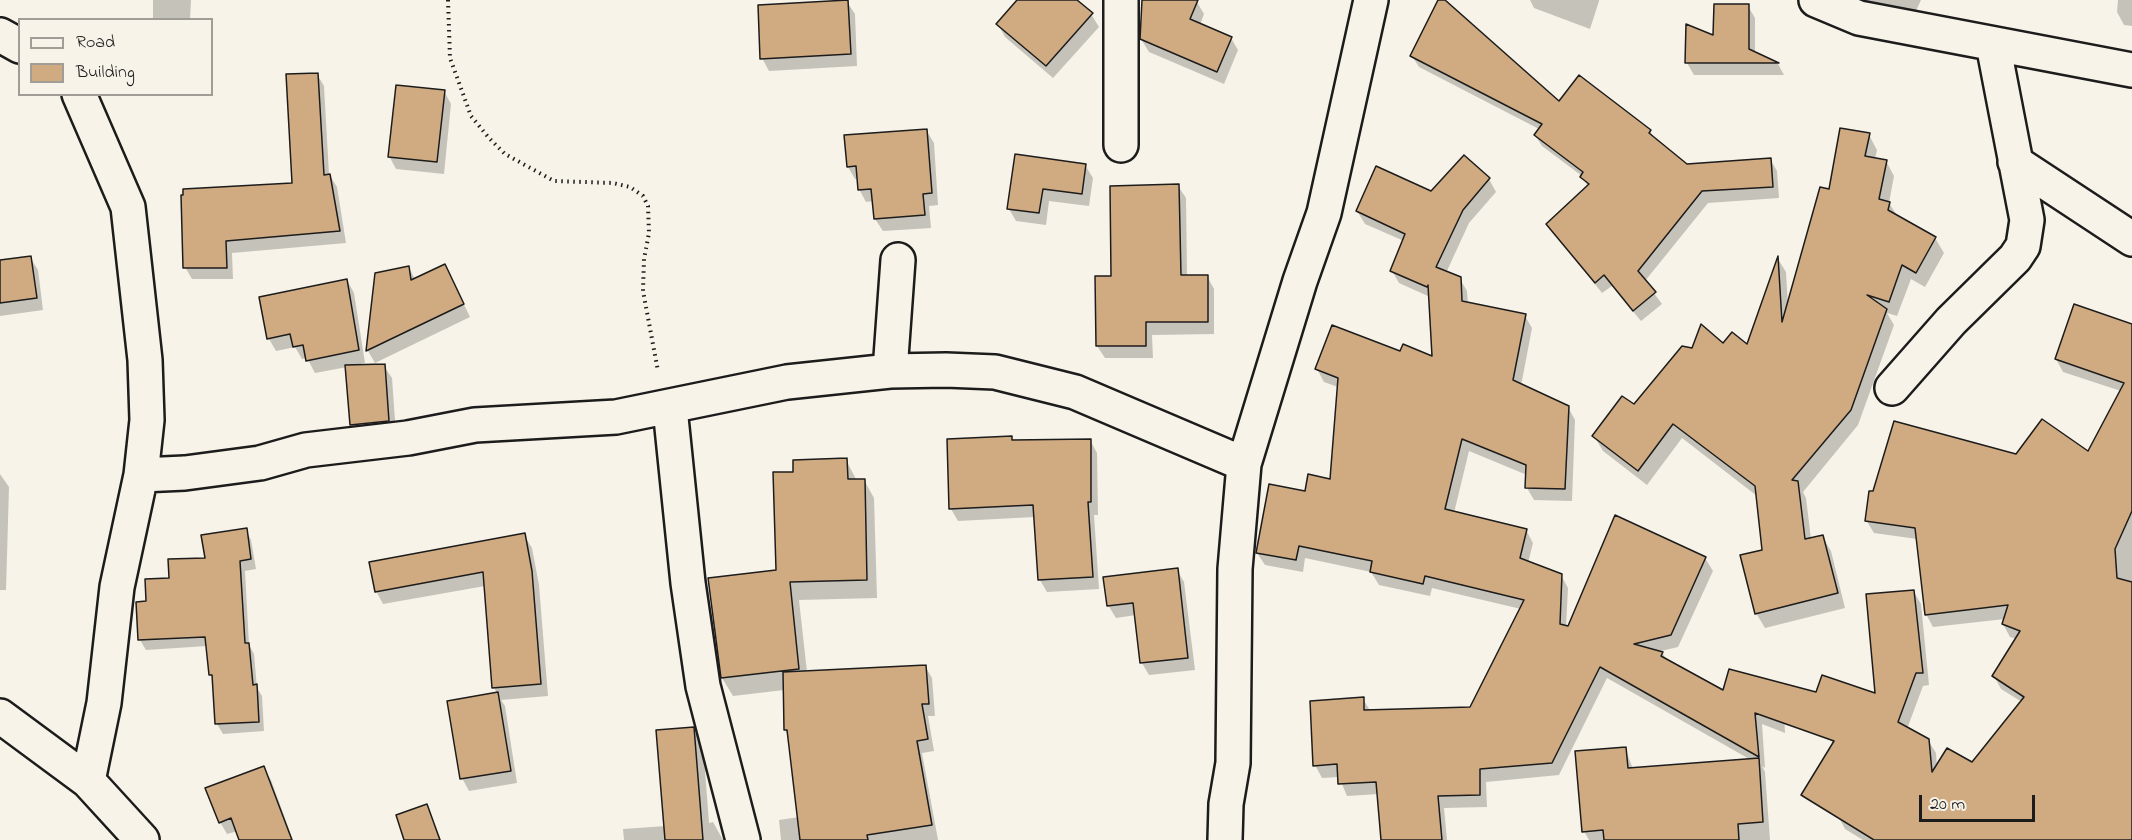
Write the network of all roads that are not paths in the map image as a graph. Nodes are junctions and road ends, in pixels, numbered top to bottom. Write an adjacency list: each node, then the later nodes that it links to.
1 (1121, 0): 9 (street)
2 (1371, 0): 16 (street)
3 (1816, 0): 5 (street)
4 (0, 35): 6 (street)
5 (1993, 44): 7 (street); 10 (street)
6 (18, 45)
7 (2132, 70)
8 (80, 96): 17 (street)
9 (1121, 145)
10 (2015, 162): 11 (street); 14 (street)
11 (2132, 239)
12 (898, 260): 13 (street)
13 (890, 370): 15 (street); 16 (street)
14 (1892, 388)
15 (675, 406): 17 (street); 21 (street)
16 (1244, 464): 22 (street)
17 (141, 475): 19 (street)
18 (0, 716): 19 (street)
19 (88, 781): 20 (street)
20 (142, 840)
21 (743, 840)
22 (1225, 840)

